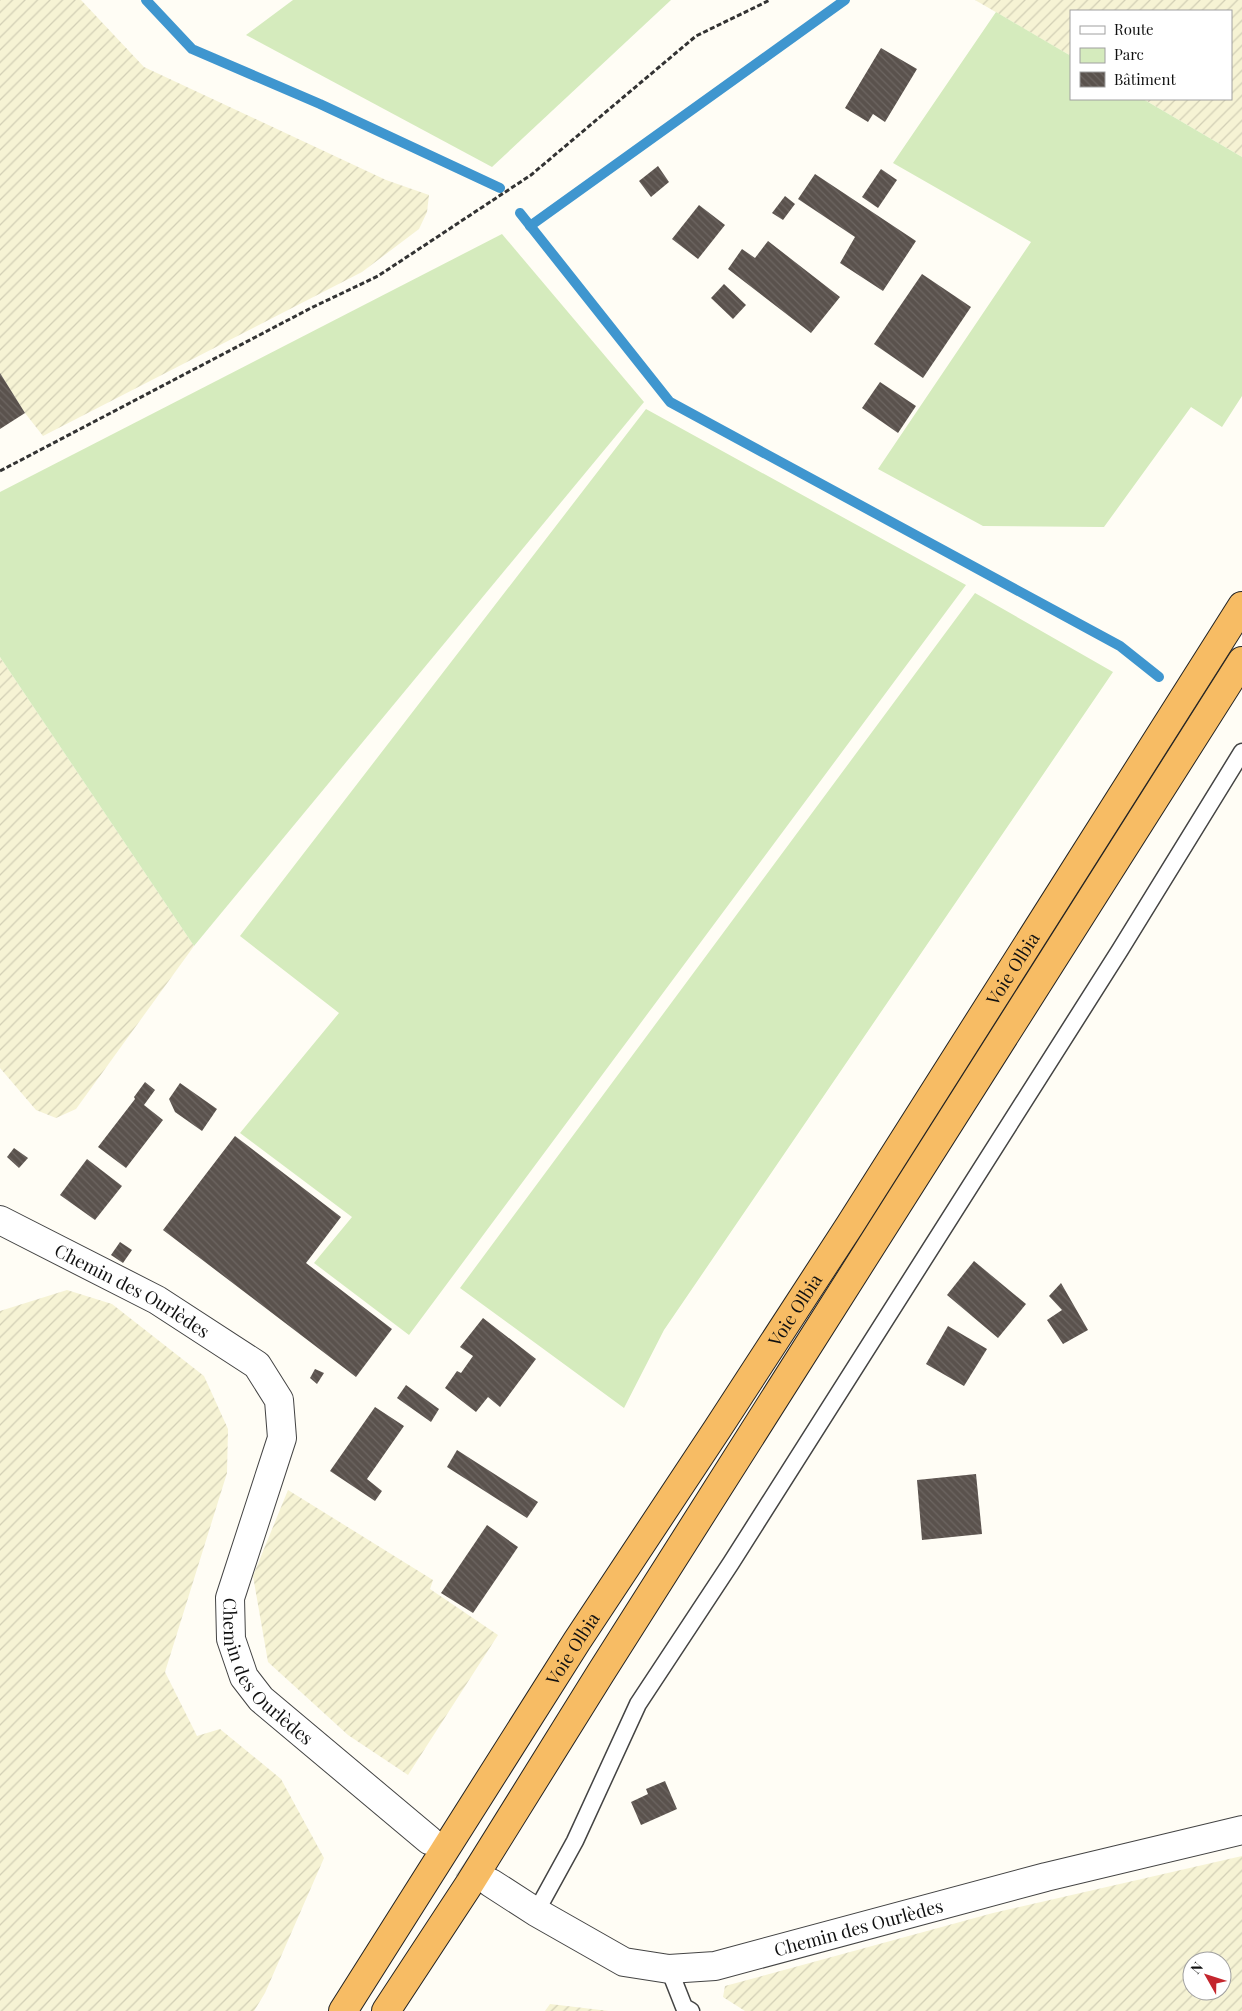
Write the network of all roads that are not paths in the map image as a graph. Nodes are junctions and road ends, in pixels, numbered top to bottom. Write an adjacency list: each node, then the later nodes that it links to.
1 (1242, 606): 10 (highway, Voie Olbia)
2 (1242, 661): 11 (highway, Voie Olbia)
3 (1242, 752): 8 (lane)
4 (0, 1220): 6 (street, Chemin des Ourlèdes)
5 (1242, 1830): 9 (street, Chemin des Ourlèdes)
6 (429, 1840)
7 (491, 1883): 8 (street, Chemin des Ourlèdes)
8 (536, 1912): 9 (street, Chemin des Ourlèdes)
9 (669, 1969): 12 (lane)
10 (343, 2011)
11 (386, 2011)
12 (691, 2011)

